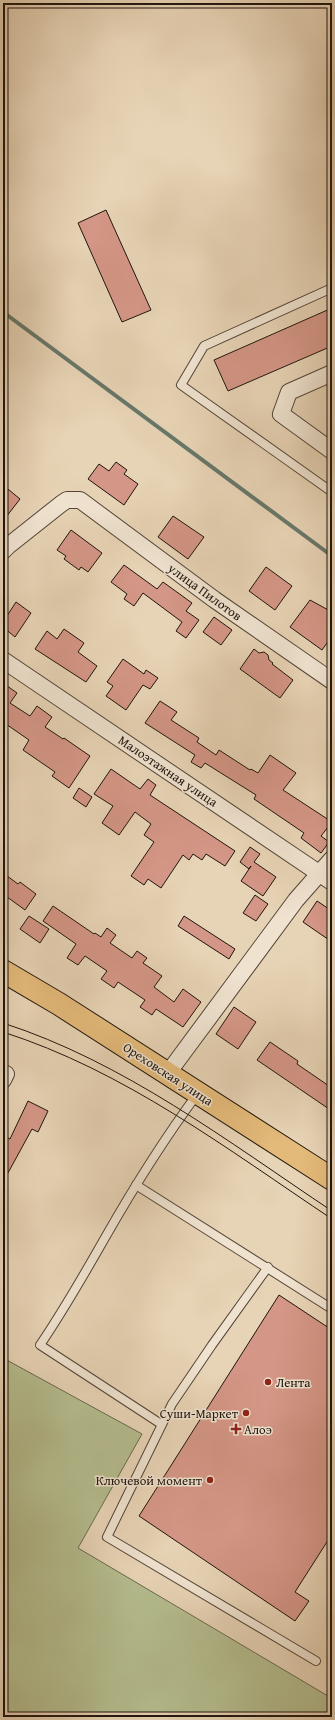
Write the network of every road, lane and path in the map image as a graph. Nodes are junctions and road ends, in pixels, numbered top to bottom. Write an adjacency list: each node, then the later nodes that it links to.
1 (332, 288): 4 (lane)
2 (331, 377): 3 (street)
3 (332, 451)
4 (332, 492)
5 (3, 552): 7 (street, улица Пилотов)
6 (3, 660): 9 (street, Малоэтажная улица)
7 (332, 681)
8 (332, 859): 9 (street)
9 (319, 873): 10 (street, Малоэтажная улица); 12 (street)
10 (332, 882)
11 (3, 971): 12 (main road, Ореховская улица)
12 (168, 1073): 13 (main road, Ореховская улица)
13 (198, 1093): 14 (main road, Ореховская улица); 15 (lane)
14 (332, 1179)
15 (136, 1185): 16 (lane); 18 (lane)
16 (268, 1267): 17 (lane); 18 (lane)
17 (332, 1309)
18 (161, 1424): 19 (lane)
19 (316, 1661)

